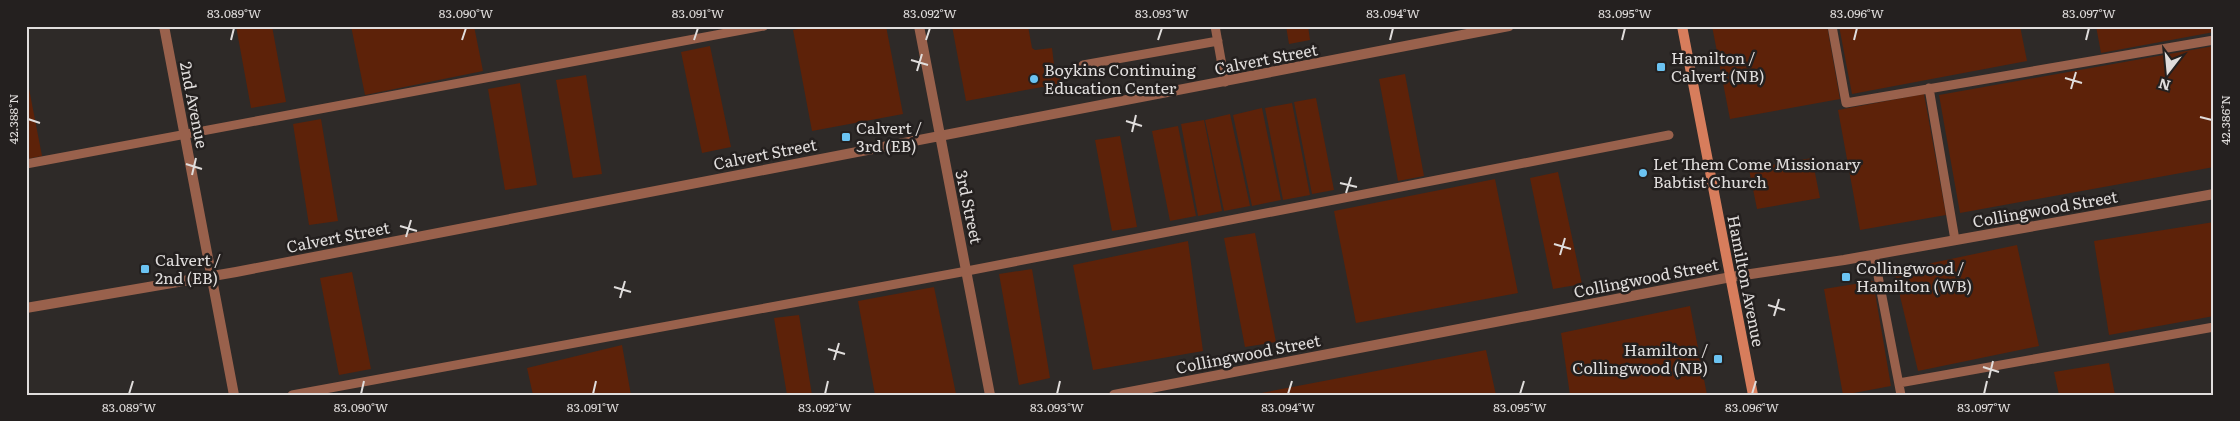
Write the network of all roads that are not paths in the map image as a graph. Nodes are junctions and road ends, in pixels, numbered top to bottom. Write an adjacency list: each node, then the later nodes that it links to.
1 (164, 26): 15 (street, 2nd Avenue)
2 (764, 26): 15 (lane)
3 (919, 26): 13 (street, 3rd Street)
4 (1215, 26): 9 (lane)
5 (1509, 26): 11 (street, Calvert Street)
6 (1682, 26): 22 (main road, Hamilton Avenue)
7 (1832, 26): 12 (lane)
8 (2214, 40): 12 (lane)
9 (1218, 41): 10 (lane); 11 (lane)
10 (1083, 65)
11 (1225, 82): 13 (street, Calvert Street)
12 (1929, 88): 18 (lane)
13 (939, 135): 20 (street, 3rd Street); 21 (street, Calvert Street)
14 (1669, 135): 20 (lane)
15 (185, 136): 16 (lane); 21 (street, 2nd Avenue)
16 (26, 164)
17 (2214, 194): 18 (street, Collingwood Street)
18 (1955, 240): 19 (street, Collingwood Street)
19 (1874, 255): 22 (street, Collingwood Street); 25 (lane)
20 (967, 271): 27 (lane); 28 (street, 3rd Street)
21 (210, 277): 23 (street, Calvert Street); 26 (street, 2nd Avenue)
22 (1731, 277): 29 (street, Collingwood Street); 30 (main road, Hamilton Avenue)
23 (26, 308)
24 (2214, 328): 25 (lane)
25 (1899, 383): 31 (lane)
26 (234, 395)
27 (292, 395)
28 (990, 395)
29 (1114, 395)
30 (1753, 395)
31 (1901, 395)

